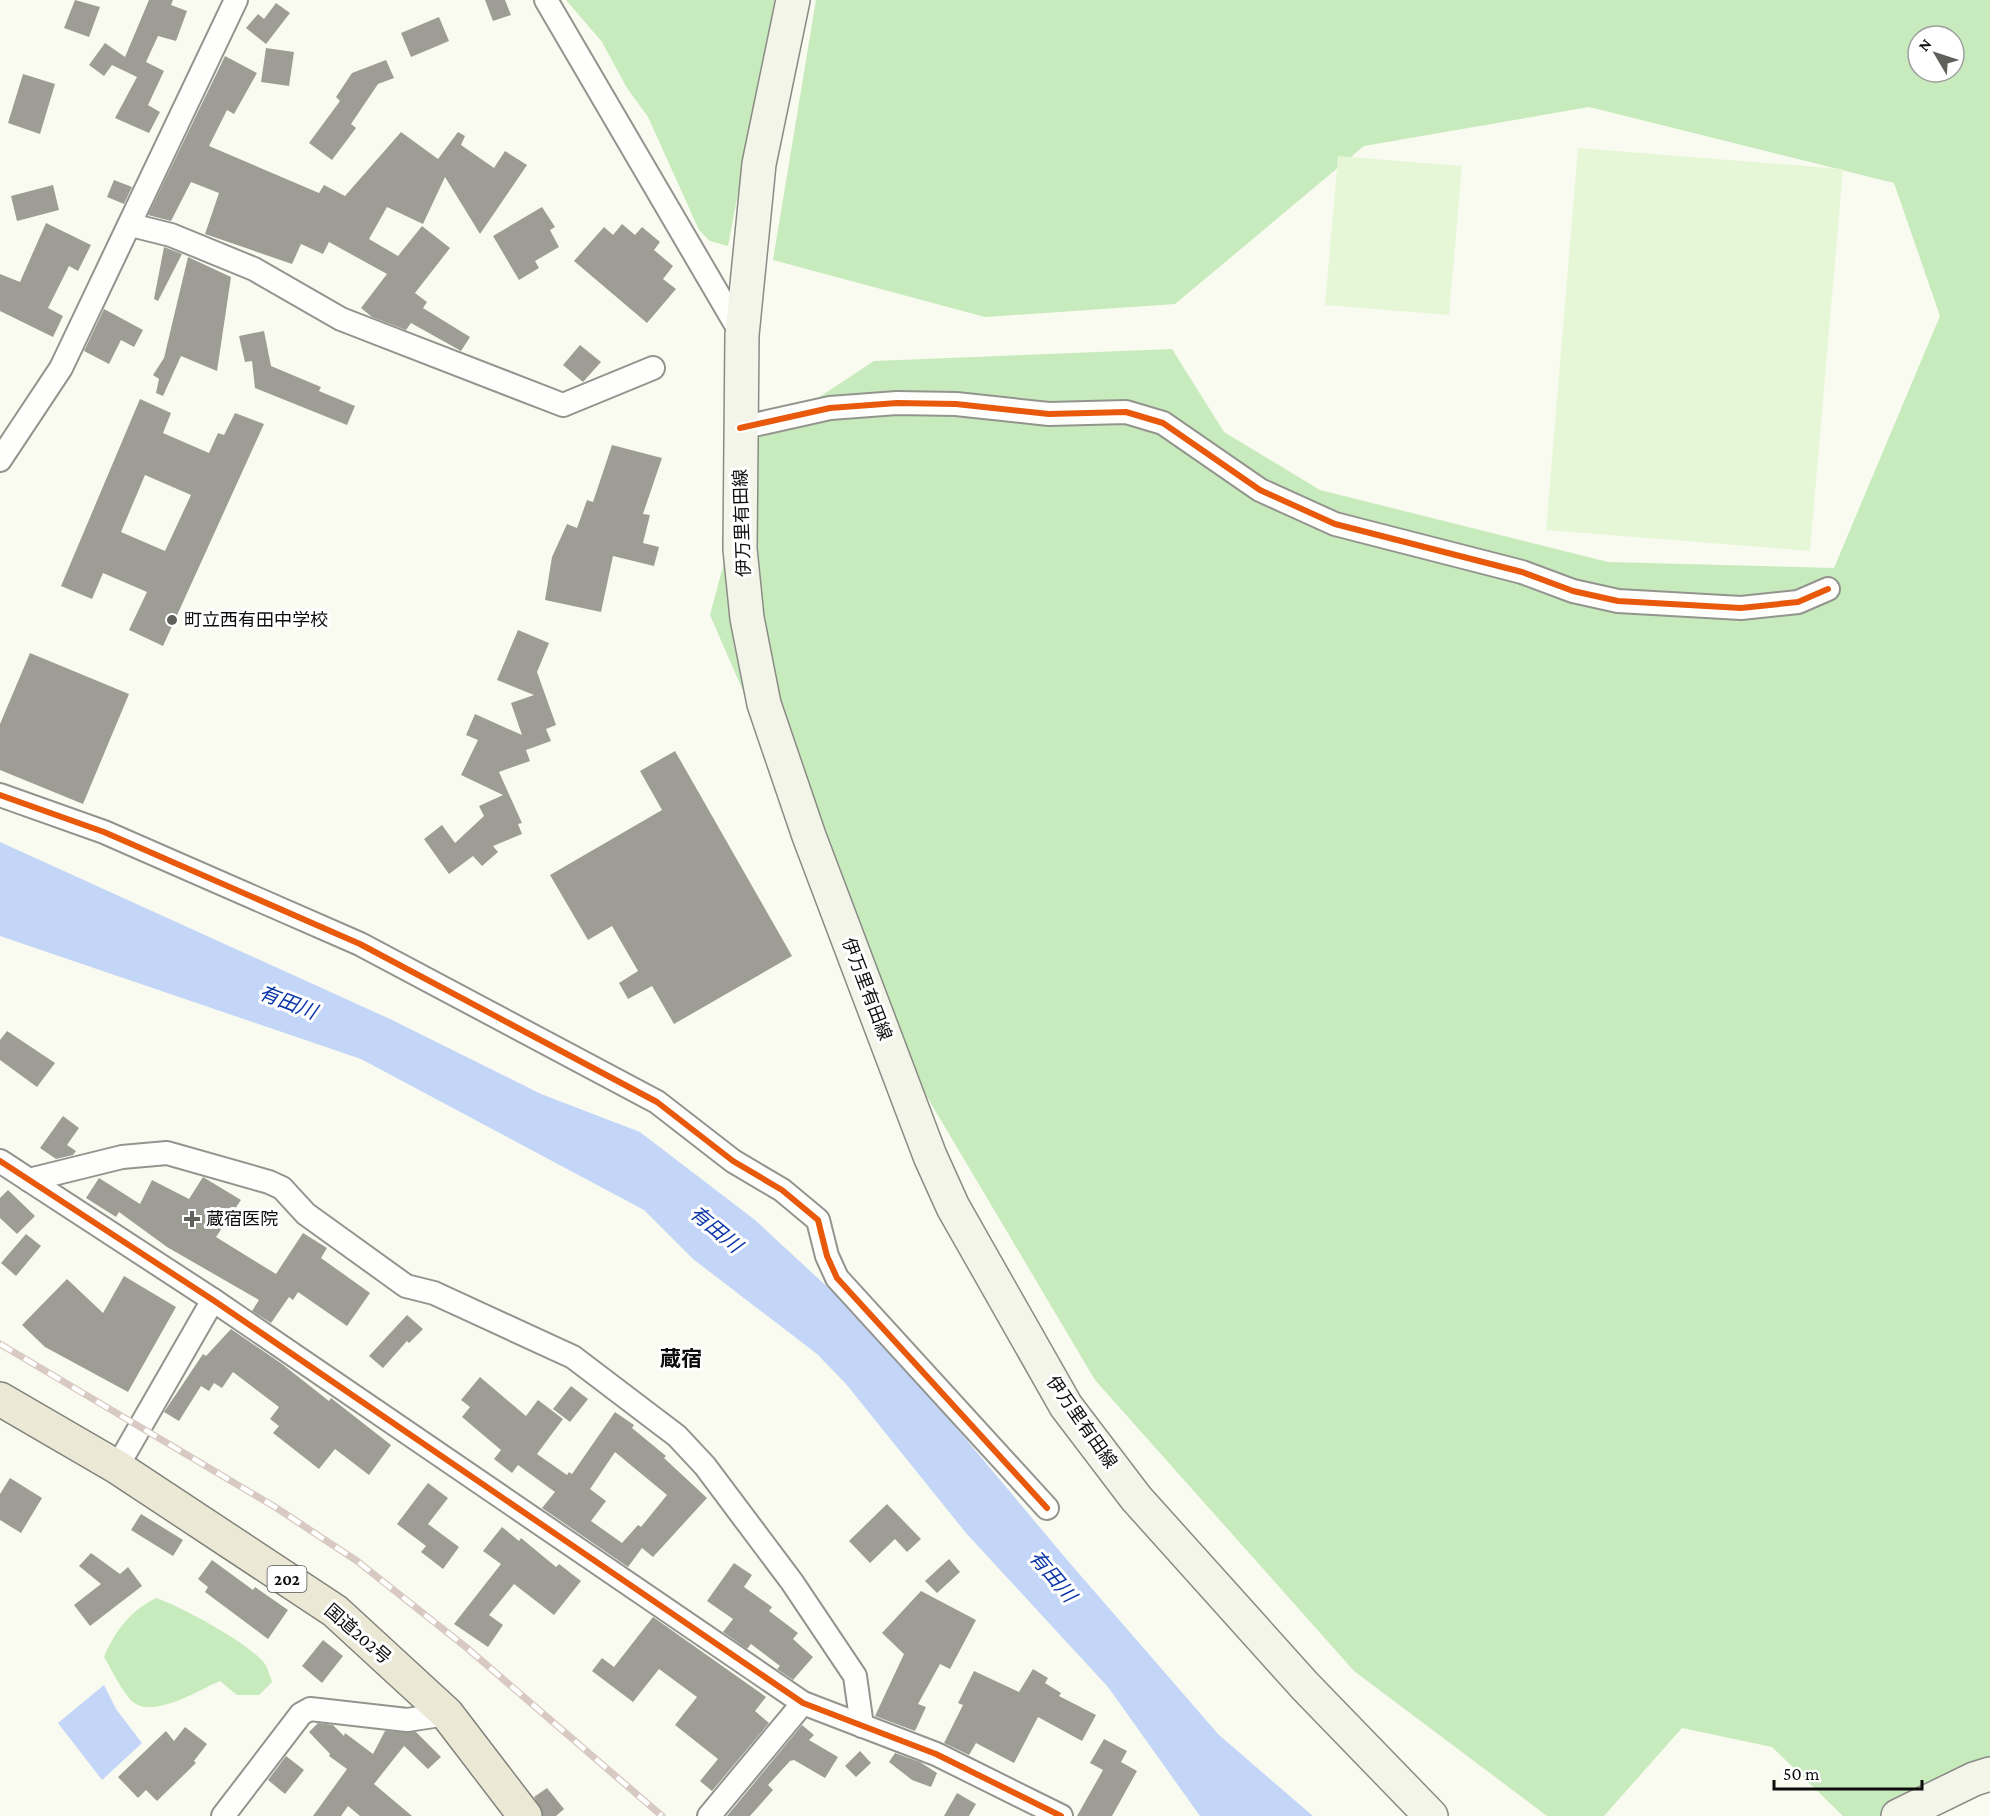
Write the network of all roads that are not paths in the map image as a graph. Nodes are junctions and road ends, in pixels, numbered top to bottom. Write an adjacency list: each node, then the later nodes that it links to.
1 (236, 0): 4 (street)
2 (546, 0): 5 (street)
3 (794, 0): 5 (main road, 伊万里有田線)
4 (131, 225): 6 (street); 8 (street)
5 (742, 335): 7 (main road, 伊万里有田線)
6 (653, 368)
7 (740, 428): 9 (street); 25 (main road, 伊万里有田線)
8 (0, 460)
9 (1828, 589)
10 (0, 795): 16 (street)
11 (0, 1161): 12 (street)
12 (28, 1180): 13 (street); 19 (street)
13 (213, 1300): 15 (street); 17 (street)
14 (0, 1399): 15 (highway, 国道202号 / 202)
15 (117, 1467): 18 (highway, 国道202号 / 202)
16 (1047, 1508)
17 (803, 1703): 19 (street); 23 (street)
18 (447, 1714): 21 (street); 22 (highway, 国道202号 / 202)
19 (862, 1726): 24 (street)
20 (1990, 1774): 26 (main road)
21 (228, 1815)
22 (525, 1816)
23 (709, 1816)
24 (1061, 1816)
25 (1431, 1816)
26 (1898, 1816)

